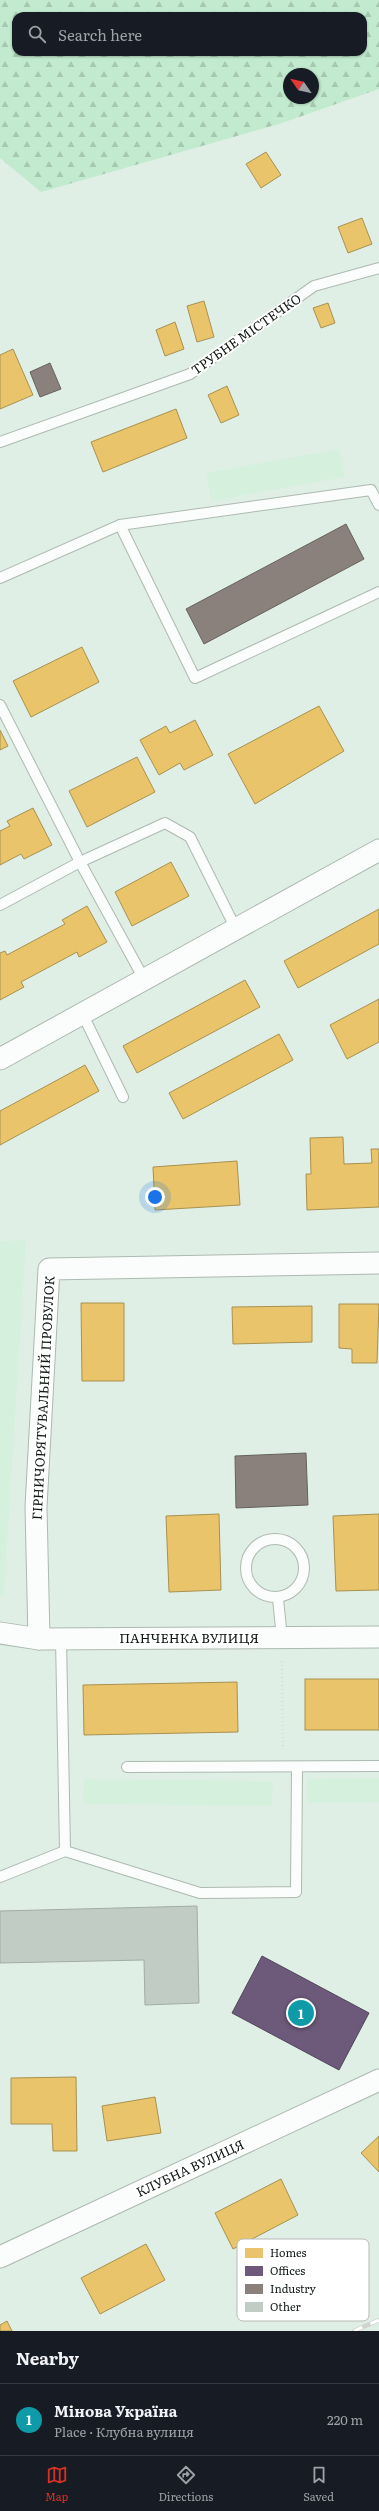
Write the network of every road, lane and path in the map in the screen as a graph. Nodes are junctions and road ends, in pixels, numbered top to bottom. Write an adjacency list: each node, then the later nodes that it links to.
1 (379, 268): 2 (lane, ТРУБНЕ МІСТЕЧКО)
2 (0, 442)
3 (379, 505): 4 (lane)
4 (120, 525): 5 (lane); 6 (lane)
5 (0, 578)
6 (379, 592)
7 (0, 705): 9 (lane)
8 (379, 850): 11 (street)
9 (80, 862): 10 (lane); 11 (lane); 12 (lane)
10 (0, 904)
11 (236, 929): 12 (street)
12 (144, 979): 13 (street)
13 (82, 1013): 14 (street); 15 (lane)
14 (0, 1059)
15 (123, 1097)
16 (379, 1263): 22 (street, ГІРНИЧОРЯТУВАЛЬНИЙ ПРОВУЛОК)
17 (278, 1599): 17 (lane); 20 (lane)
18 (0, 1633): 22 (street, ПАНЧЕНКА ВУЛИЦЯ)
19 (379, 1637): 20 (street, ПАНЧЕНКА ВУЛИЦЯ)
20 (282, 1638): 21 (street, ПАНЧЕНКА ВУЛИЦЯ); 25 (path)
21 (61, 1639): 22 (street, ПАНЧЕНКА ВУЛИЦЯ); 27 (lane)
22 (38, 1640)
23 (379, 1766): 26 (lane)
24 (127, 1767): 25 (lane)
25 (283, 1767): 26 (lane)
26 (297, 1767): 27 (lane)
27 (65, 1851): 28 (lane)
28 (0, 1877)
29 (379, 2080): 30 (street, КЛУБНА ВУЛИЦЯ)
30 (0, 2257)

